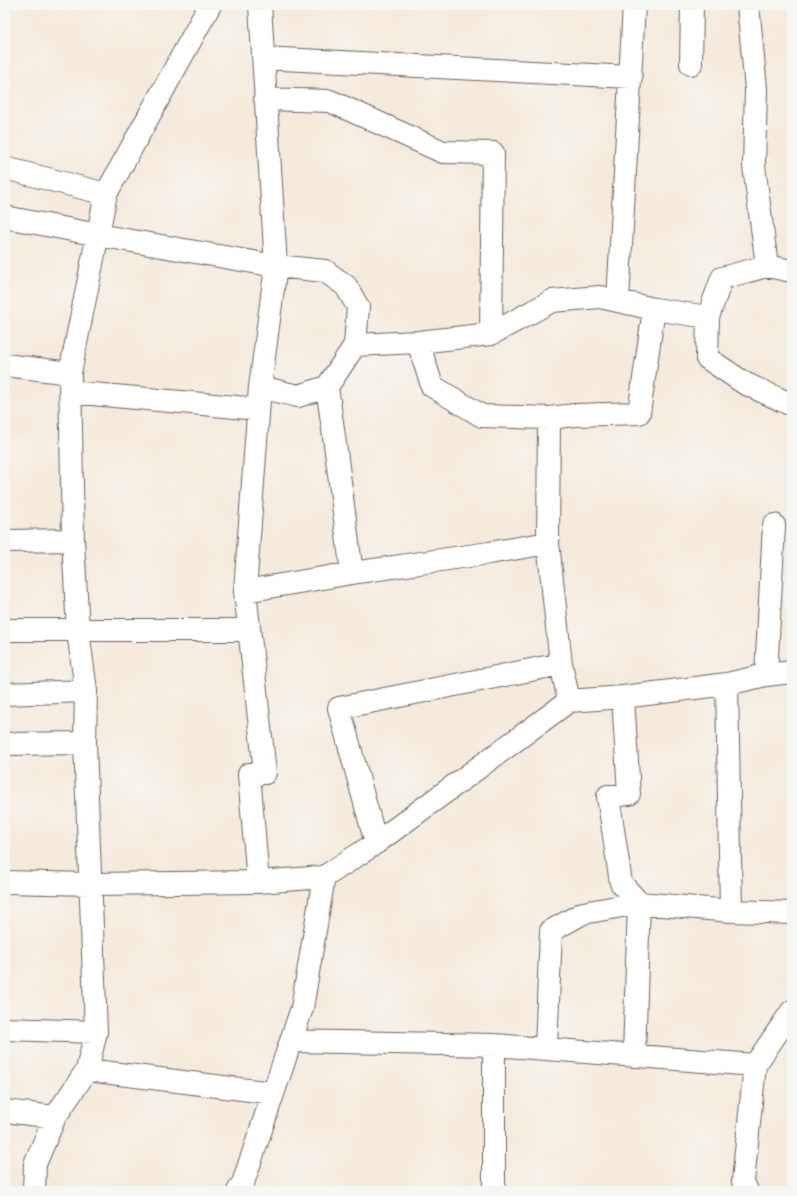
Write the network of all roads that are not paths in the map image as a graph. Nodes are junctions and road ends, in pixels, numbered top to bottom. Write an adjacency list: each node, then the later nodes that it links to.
1 (210, 5): 11 (street)
2 (260, 5): 6 (street)
3 (634, 5): 8 (street)
4 (692, 5): 7 (street)
5 (748, 5): 15 (street)
6 (263, 58): 8 (street); 9 (street)
7 (691, 64)
8 (630, 76): 17 (street)
9 (265, 99): 14 (street); 20 (street)
10 (5, 168): 11 (street)
11 (106, 194): 13 (street)
12 (5, 217): 13 (street)
13 (98, 235): 14 (street); 24 (street)
14 (276, 266): 22 (street); 25 (street)
15 (767, 266): 16 (street); 19 (street)
16 (792, 271)
17 (618, 301): 18 (street); 20 (street)
18 (654, 309): 19 (street); 29 (street)
19 (708, 316): 27 (street)
20 (491, 334): 21 (street)
21 (418, 342): 22 (street); 29 (street)
22 (356, 345): 26 (street)
23 (5, 365): 24 (street)
24 (70, 382): 28 (street); 31 (street)
25 (260, 387): 26 (street); 28 (street)
26 (326, 387): 34 (street)
27 (792, 405)
28 (258, 409): 35 (street)
29 (549, 418): 33 (street)
30 (774, 525): 41 (street)
31 (73, 540): 32 (street); 37 (street)
32 (5, 542)
33 (548, 543): 34 (street); 39 (street)
34 (352, 572): 35 (street)
35 (245, 591): 38 (street)
36 (5, 630): 37 (street)
37 (78, 630): 38 (street); 43 (street)
38 (249, 630): 52 (street)
39 (561, 664): 46 (street); 49 (street)
40 (792, 672): 41 (street)
41 (766, 675): 42 (street)
42 (727, 684): 45 (street); 55 (street)
43 (86, 691): 44 (street); 48 (street)
44 (5, 694)
45 (623, 697): 46 (street); 54 (street)
46 (569, 701): 49 (street)
47 (5, 744): 48 (street)
48 (86, 744): 53 (street)
49 (376, 843): 50 (street)
50 (324, 877): 52 (street); 60 (street)
51 (5, 882): 53 (street)
52 (258, 882): 53 (street)
53 (91, 884): 59 (street)
54 (639, 904): 55 (street); 62 (street); 63 (street)
55 (730, 911): 56 (street)
56 (792, 913)
57 (792, 1011): 64 (street)
58 (5, 1029): 59 (street)
59 (96, 1032): 65 (street)
60 (291, 1041): 61 (street); 66 (street)
61 (494, 1045): 62 (street); 71 (street)
62 (546, 1048): 63 (street)
63 (634, 1056): 64 (street)
64 (755, 1065): 72 (street)
65 (87, 1070): 66 (street); 68 (street)
66 (273, 1093): 70 (street)
67 (5, 1111): 68 (street)
68 (55, 1117): 69 (street)
69 (34, 1191)
70 (238, 1191)
71 (494, 1191)
72 (747, 1191)

